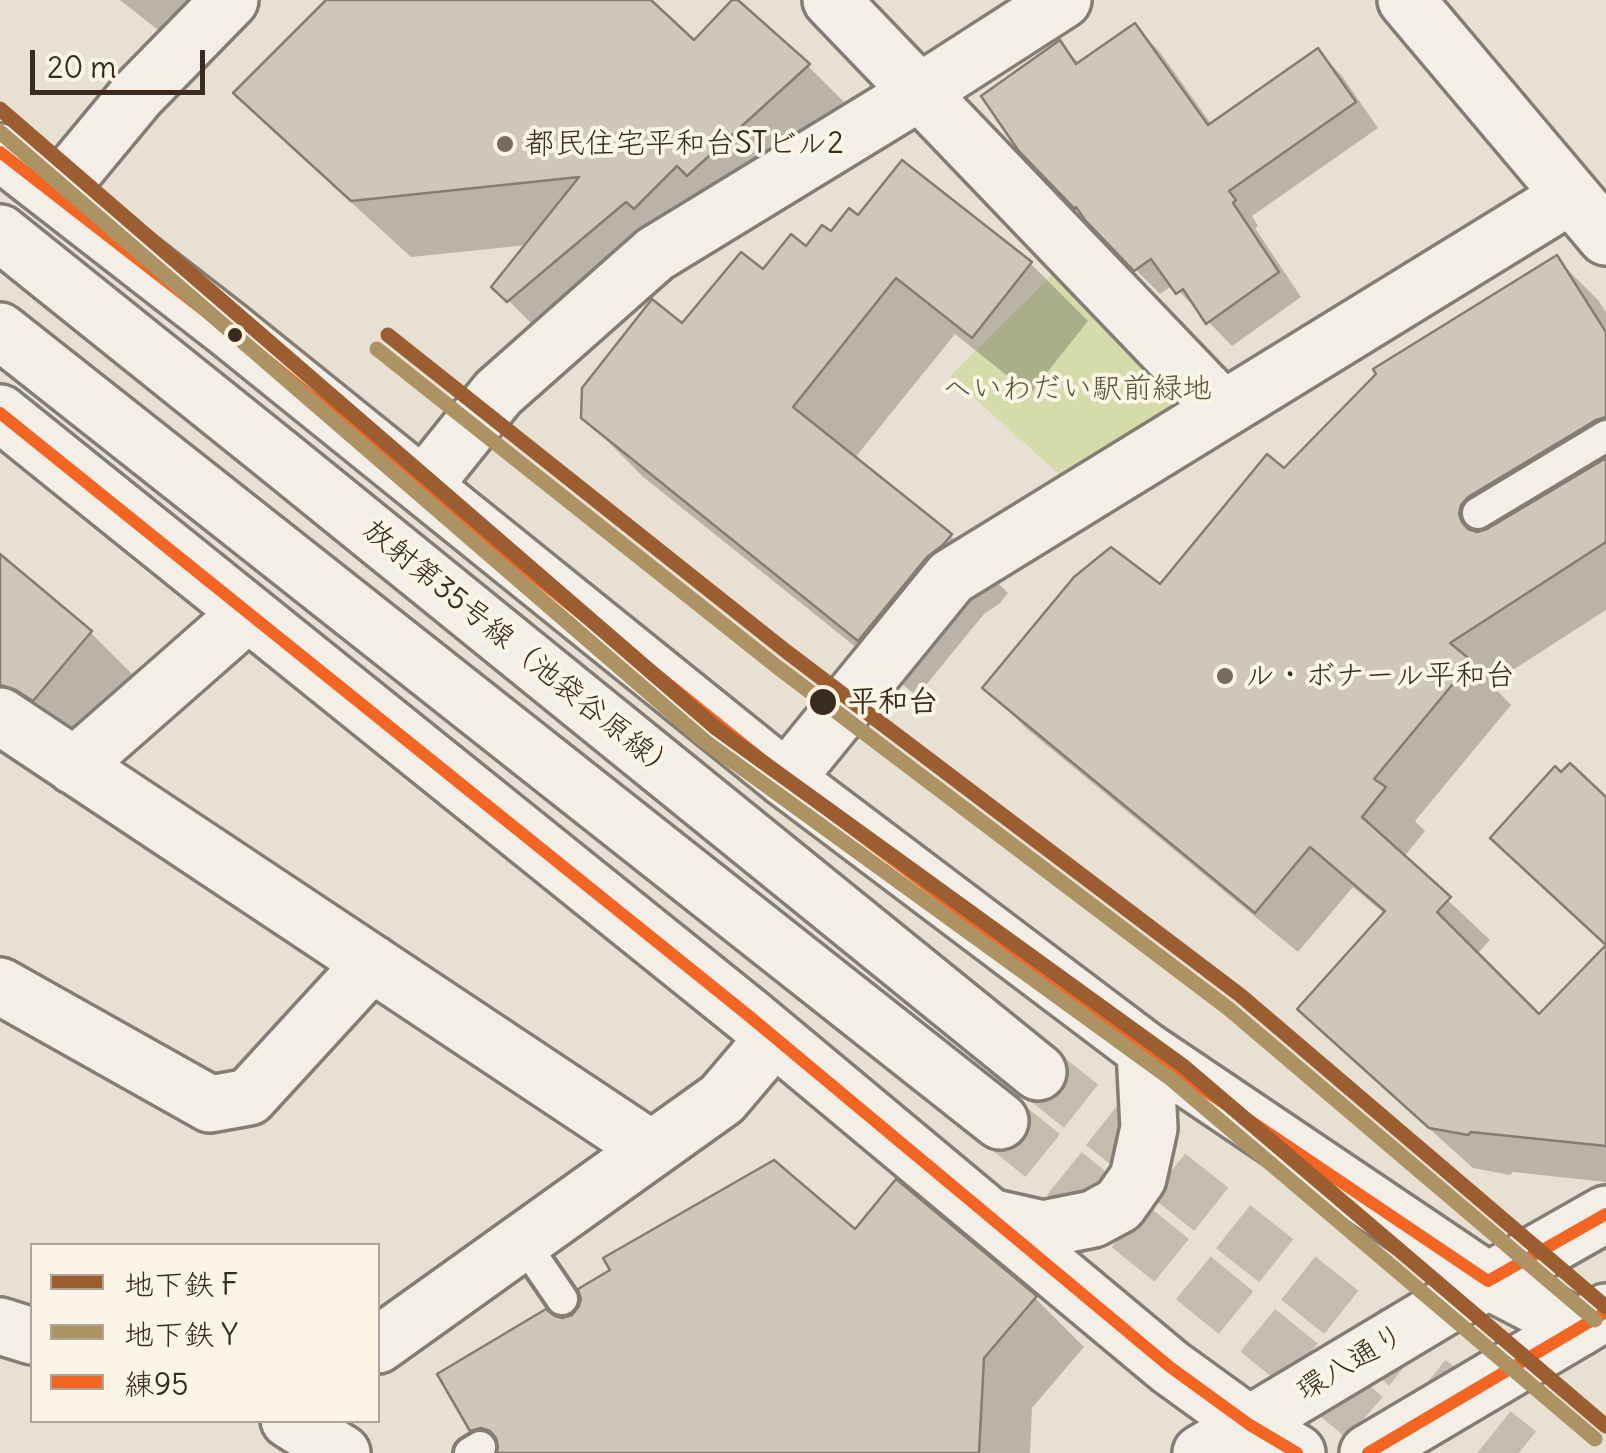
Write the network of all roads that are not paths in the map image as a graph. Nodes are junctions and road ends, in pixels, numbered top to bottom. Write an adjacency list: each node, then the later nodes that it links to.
1 (230, 0): 7 (main road)
2 (832, 0): 5 (main road)
3 (1063, 0): 5 (main road)
4 (1406, 0): 8 (main road)
5 (920, 92): 12 (main road); 15 (main road)
6 (0, 152): 7 (main road)
7 (55, 194): 15 (main road)
8 (1570, 196): 10 (main road); 12 (main road)
9 (0, 233): 25 (main road, 放射第35号線（池袋谷原線）)
10 (1606, 237)
11 (0, 331): 26 (main road)
12 (1222, 408): 20 (main road)
13 (0, 413): 17 (main road)
14 (1606, 436): 16 (lane)
15 (423, 486): 20 (main road)
16 (1478, 513)
17 (247, 614): 19 (main road); 23 (main road)
18 (0, 716): 19 (main road)
19 (74, 766): 21 (main road)
20 (786, 779): 24 (main road)
21 (372, 963): 22 (main road); 27 (main road)
22 (0, 986)
23 (774, 1038): 27 (main road); 29 (main road)
24 (1145, 1050): 29 (main road); 31 (main road)
25 (1038, 1072)
26 (1000, 1121)
27 (651, 1149): 30 (main road)
28 (1606, 1214): 31 (main road, 環八通り)
29 (990, 1217): 38 (main road)
30 (522, 1242): 32 (lane); 36 (main road)
31 (1488, 1281): 34 (main road); 38 (main road, 環八通り)
32 (562, 1299)
33 (0, 1326): 35 (main road)
34 (1597, 1332): 42 (main road)
35 (30, 1335)
36 (380, 1344)
37 (294, 1423): 39 (main road)
38 (1250, 1425): 40 (main road, 環八通り); 41 (main road)
39 (342, 1453)
40 (1201, 1453)
41 (1298, 1453)
42 (1368, 1453)

